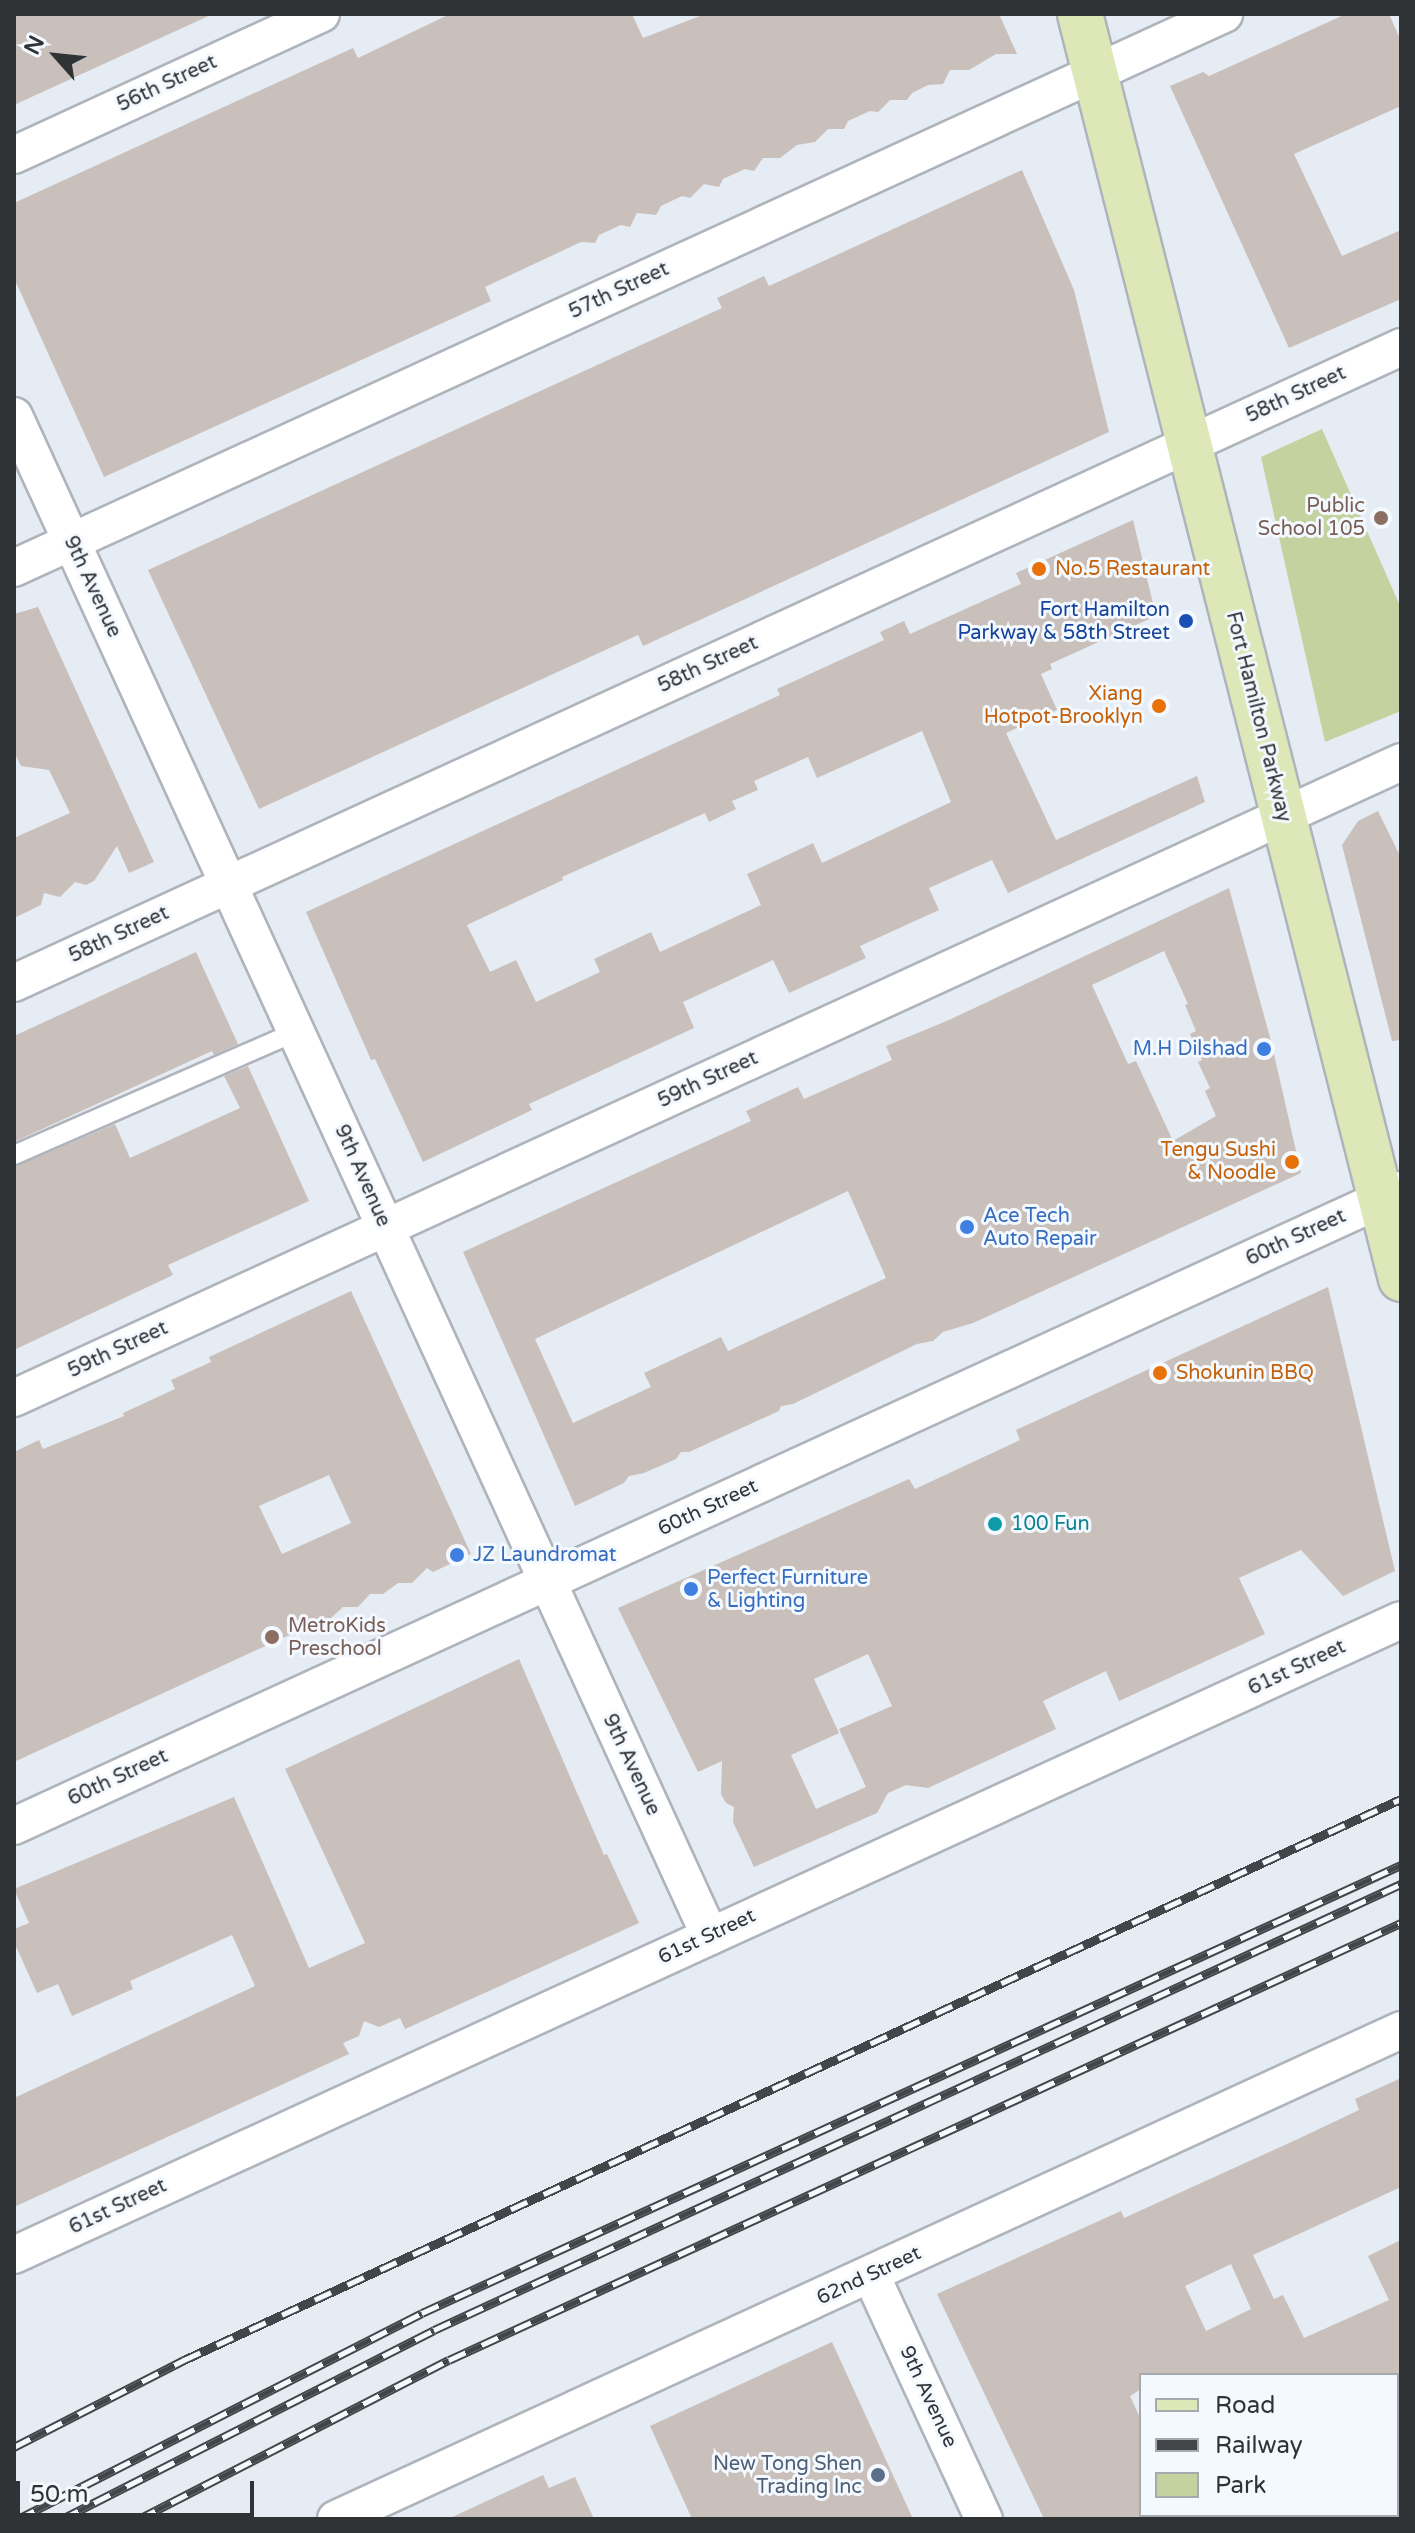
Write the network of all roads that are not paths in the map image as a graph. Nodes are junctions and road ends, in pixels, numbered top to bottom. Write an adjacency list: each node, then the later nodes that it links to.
1 (321, 14): 5 (street, 56th Street)
2 (1080, 14): 4 (main road, Fort Hamilton Parkway)
3 (1224, 14): 4 (street, 57th Street)
4 (1095, 74): 8 (main road, Fort Hamilton Parkway); 9 (street, 57th Street)
5 (14, 155)
6 (1401, 347): 8 (street, 58th Street)
7 (14, 416): 9 (street, 9th Avenue)
8 (1188, 445): 12 (main road, Fort Hamilton Parkway); 13 (street, 58th Street)
9 (71, 542): 10 (street, 57th Street); 13 (street, 9th Avenue)
10 (14, 568)
11 (1401, 762): 12 (street, 59th Street)
12 (1283, 817): 17 (main road, Fort Hamilton Parkway); 18 (street, 59th Street)
13 (229, 885): 14 (street, 58th Street); 15 (street, 9th Avenue)
14 (14, 983)
15 (296, 1032): 16 (lane); 18 (street, 9th Avenue)
16 (14, 1155)
17 (1391, 1194): 19 (main road, Fort Hamilton Parkway); 21 (street, 60th Street)
18 (385, 1228): 20 (street, 59th Street); 21 (street, 9th Avenue)
19 (1401, 1279)
20 (14, 1398)
21 (548, 1581): 23 (street, 60th Street); 24 (street, 9th Avenue)
22 (1401, 1620): 24 (street, 61st Street)
23 (14, 1826)
24 (710, 1936): 26 (street, 61st Street)
25 (1401, 2030): 27 (street, 62nd Street)
26 (14, 2255)
27 (871, 2275): 28 (street, 62nd Street); 29 (street, 9th Avenue)
28 (336, 2519)
29 (984, 2519)

